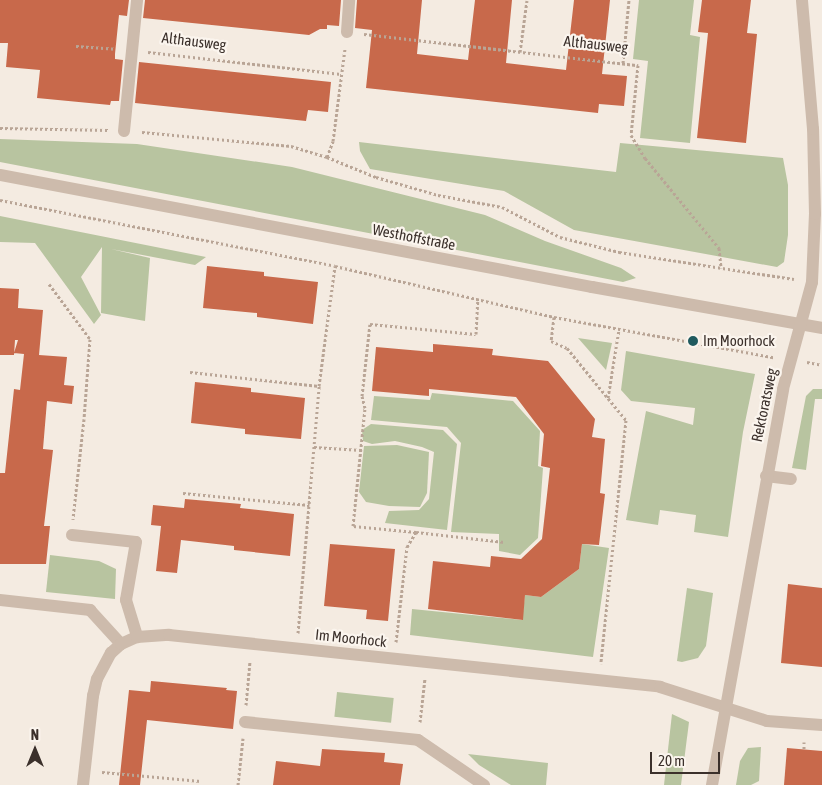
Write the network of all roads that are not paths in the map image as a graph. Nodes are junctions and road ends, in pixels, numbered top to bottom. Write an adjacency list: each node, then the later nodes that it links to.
1 (136, 0): 5 (street)
2 (348, 0): 4 (street)
3 (802, 0): 7 (street, Rektoratsweg)
4 (348, 32)
5 (124, 131)
6 (0, 175): 7 (street, Westhoffstraße)
7 (801, 325): 8 (street, Westhoffstraße); 9 (street, Rektoratsweg)
8 (822, 328)
9 (766, 476): 10 (street); 15 (street, Rektoratsweg)
10 (791, 479)
11 (72, 535): 13 (street)
12 (0, 600): 14 (street)
13 (137, 637): 14 (street, Im Moorhock); 15 (street, Im Moorhock)
14 (121, 644): 18 (street, Im Moorhock)
15 (725, 709): 17 (street, Im Moorhock); 20 (street, Rektoratsweg)
16 (245, 722): 19 (street)
17 (822, 725)
18 (83, 785)
19 (484, 785)
20 (712, 785)

